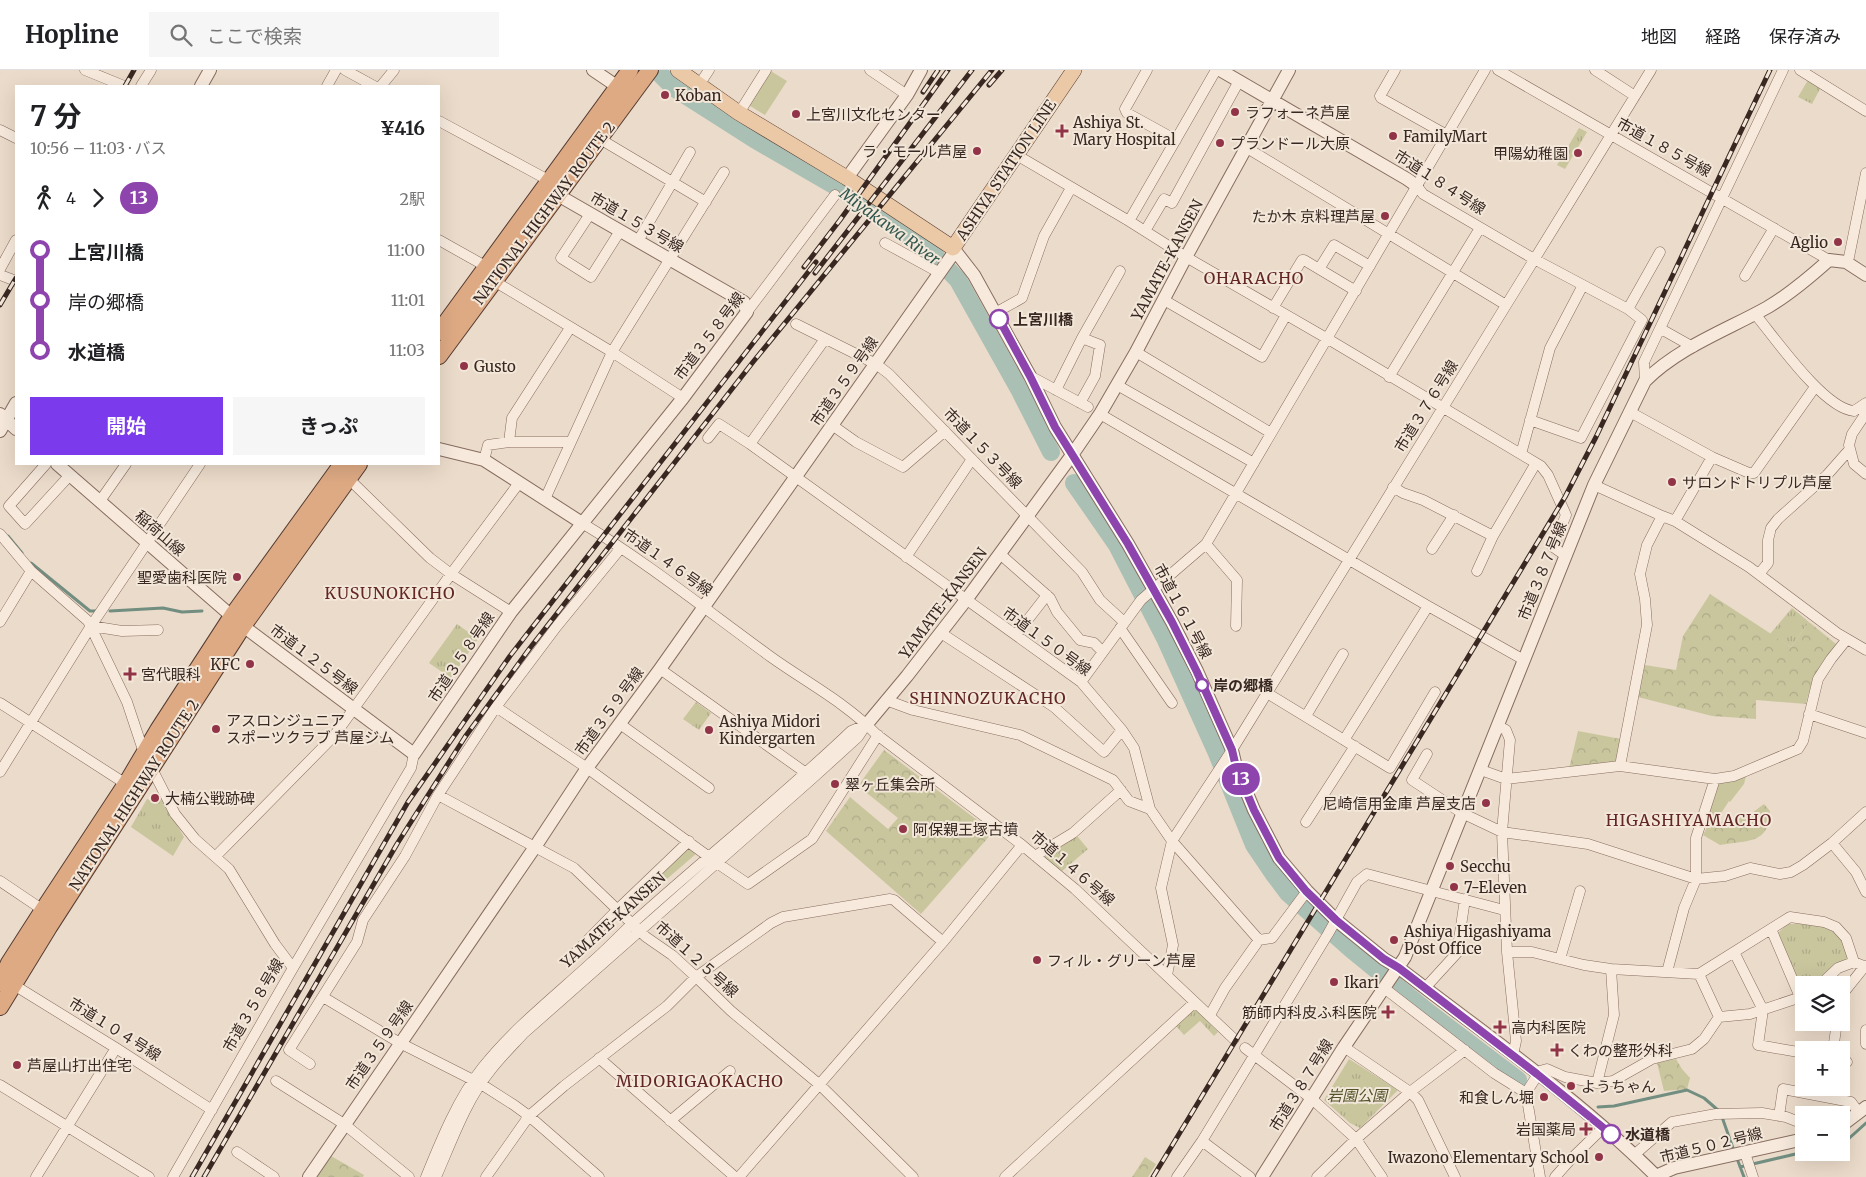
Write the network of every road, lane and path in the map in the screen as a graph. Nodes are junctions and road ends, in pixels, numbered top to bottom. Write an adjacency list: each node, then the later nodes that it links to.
1 (85, 70): 28 (street)
2 (150, 70): 29 (street)
3 (210, 70): 30 (street)
4 (336, 70): 31 (street)
5 (345, 70): 32 (street)
6 (394, 70): 33 (street)
7 (593, 70): 35 (street)
8 (630, 70): 35 (highway, NATIONAL HIGHWAY ROUTE 2)
9 (678, 70): 34 (main road, ASHIYA STATION LINE)
10 (709, 70): 34 (street)
11 (766, 70): 40 (street)
12 (870, 70): 36 (street)
13 (921, 70): 36 (street)
14 (1074, 70): 50 (main road, ASHIYA STATION LINE)
15 (1147, 70): 47 (street)
16 (1216, 70): 47 (street)
17 (1220, 70): 27 (street, 市道１８４号線)
18 (1289, 70): 38 (street, YAMATE-KANSEN)
19 (1395, 70): 43 (street)
20 (1486, 70): 43 (street)
21 (1498, 70): 44 (street, 市道１８５号線)
22 (1595, 70): 37 (street)
23 (1651, 70): 37 (street, 市道３７６号線)
24 (1783, 70): 59 (street)
25 (1800, 70): 39 (street)
26 (649, 71): 35 (highway, NATIONAL HIGHWAY ROUTE 2)
27 (1238, 81): 38 (street, 市道１８４号線); 67 (street)
28 (122, 85)
29 (142, 85)
30 (202, 85)
31 (328, 85)
32 (372, 85)
33 (382, 85)
34 (699, 85): 40 (main road, ASHIYA STATION LINE)
35 (624, 92): 46 (highway, NATIONAL HIGHWAY ROUTE 2); 56 (highway, NATIONAL HIGHWAY ROUTE 2)
36 (908, 94): 53 (street)
37 (1636, 96): 44 (street, 市道３７６号線)
38 (1273, 100): 48 (street, YAMATE-KANSEN); 55 (street, 市道１８４号線)
39 (1866, 111)
40 (739, 113): 53 (main road, ASHIYA STATION LINE)
41 (440, 122): 56 (street, 市道１５３号線)
42 (0, 130): 45 (street)
43 (1447, 135): 55 (street)
44 (1611, 136): 59 (street, 市道１８５号線); 75 (street, 市道３７６号線)
45 (15, 138)
46 (600, 139): 54 (street); 56 (highway, NATIONAL HIGHWAY ROUTE 2)
47 (1176, 140): 62 (street)
48 (1247, 148): 68 (street); 74 (street, YAMATE-KANSEN)
49 (690, 152): 54 (street)
50 (1016, 154): 57 (street); 77 (main road, ASHIYA STATION LINE)
51 (724, 172): 60 (street)
52 (1866, 172): 63 (street)
53 (847, 178): 77 (main road, ASHIYA STATION LINE)
54 (672, 182): 60 (street); 71 (street)
55 (1417, 186): 64 (street, 市道１８４号線); 68 (street)
56 (553, 188): 61 (street, 市道１５３号線); 85 (highway, NATIONAL HIGHWAY ROUTE 2)
57 (1071, 188): 62 (street); 97 (street)
58 (835, 195): 96 (street, 市道３５８号線)
59 (1722, 198): 65 (street, 市道１８５号線); 102 (street)
60 (706, 202): 76 (street)
61 (590, 214): 66 (street, 市道１５３号線); 66 (street)
62 (1129, 221): 67 (street)
63 (1861, 223): 79 (street)
64 (1480, 228): 75 (street, 市道１８４号線); 84 (street)
65 (1774, 228): 78 (street, 市道１８５号線); 88 (street)
66 (620, 230): 71 (street, 市道１５３号線)
67 (1145, 231): 74 (street)
68 (1389, 234): 80 (street); 84 (street)
69 (440, 241): 85 (street)
70 (15, 242): 81 (street)
71 (638, 242): 76 (street, 市道１５３号線)
72 (885, 243): 77 (street)
73 (1660, 252): 95 (street)
74 (1186, 257): 92 (street, YAMATE-KANSEN); 94 (street)
75 (1534, 259): 90 (street, 市道１８４号線); 93 (street, 市道３７６号線)
76 (670, 260): 96 (street, 市道１５３号線); 108 (street)
77 (948, 260): 97 (street, 市道１６１号線); 111 (street, 市道３５９号線)
78 (1829, 260): 79 (street); 98 (street, 市道３８７号線)
79 (1846, 262): 87 (street)
80 (1370, 266): 82 (street); 91 (street)
81 (0, 269)
82 (1319, 269): 91 (street); 94 (street)
83 (1120, 271): 104 (street)
84 (1453, 272): 93 (street); 113 (street)
85 (491, 274): 101 (street); 103 (highway, NATIONAL HIGHWAY ROUTE 2); 110 (highway, NATIONAL HIGHWAY ROUTE 2)
86 (0, 275): 89 (street)
87 (1866, 275)
88 (1745, 276)
89 (15, 281)
90 (1583, 285): 95 (street, 市道１８４号線); 125 (street)
91 (1356, 290): 106 (street)
92 (1164, 300): 99 (street); 109 (street, YAMATE-KANSEN)
93 (1506, 305): 121 (street, 市道３７６号線)
94 (1273, 308): 99 (street)
95 (1628, 309): 125 (street, 市道１８４号線)
96 (747, 312): 118 (street, 市道３５８号線)
97 (995, 313): 112 (street, 市道１６１号線)
98 (1755, 314): 107 (street, 市道３８７号線); 116 (street)
99 (1286, 315): 106 (street)
100 (796, 324): 105 (street, 市道１５３号線)
101 (570, 328): 108 (street); 131 (street)
102 (1661, 329): 107 (street); 114 (street)
103 (440, 331)
104 (1082, 338): 117 (street); 117 (street)
105 (825, 339): 111 (street, 市道１５３号線); 133 (street)
106 (1328, 339): 113 (street); 129 (street)
107 (1693, 347): 114 (street, 市道３８７号線)
108 (612, 352): 118 (street); 132 (street)
109 (1136, 352): 115 (street, YAMATE-KANSEN); 129 (street)
110 (440, 354)
111 (876, 364): 127 (street, 市道３５９号線); 128 (street, 市道１５３号線)
112 (1030, 376): 117 (street); 139 (street, 市道１６１号線)
113 (1389, 377): 121 (street)
114 (1646, 381): 122 (street, 市道３８７号線)
115 (1117, 385): 124 (street, YAMATE-KANSEN); 141 (street)
116 (1815, 387): 119 (street); 137 (street)
117 (1056, 390)
118 (682, 398): 162 (street, 市道３５８号線)
119 (1866, 402)
120 (15, 406): 126 (street)
121 (1443, 407): 136 (street); 154 (street, 市道３７６号線)
122 (1630, 412): 137 (street); 153 (street, 市道３８７号線)
123 (1866, 413): 134 (street)
124 (1100, 414): 139 (street, YAMATE-KANSEN); 155 (street)
125 (1530, 420): 136 (street)
126 (6, 423)
127 (832, 425): 128 (street); 151 (street, 市道３５９号線)
128 (945, 431): 138 (street, 市道１５３号線)
129 (1271, 433): 141 (street)
130 (708, 438): 133 (street, 市道１５０号線)
131 (509, 442): 132 (street); 140 (street)
132 (570, 442): 156 (street)
133 (750, 444): 151 (street, 市道１５０号線)
134 (1850, 449): 149 (street); 176 (street)
135 (440, 450): 140 (street, 市道１４６号線)
136 (1521, 454): 142 (street)
137 (1712, 457): 161 (street)
138 (972, 459): 160 (street, 市道１５３号線); 171 (street)
139 (1070, 459): 160 (street, YAMATE-KANSEN); 178 (street, 市道１６１号線)
140 (484, 460): 152 (street, 市道１４６号線)
141 (1254, 463): 155 (street)
142 (1536, 463): 164 (street); 170 (street)
143 (45, 465): 150 (street)
144 (58, 465): 150 (street, 稲荷山線)
145 (125, 465): 157 (street)
146 (199, 465): 165 (street)
147 (357, 465): 148 (highway, NATIONAL HIGHWAY ROUTE 2)
148 (345, 471): 175 (street); 183 (highway, NATIONAL HIGHWAY ROUTE 2)
149 (1866, 474)
150 (70, 476): 157 (street, 稲荷山線)
151 (796, 476): 171 (street, 市道１５０号線); 181 (street, 市道３５９号線)
152 (519, 483): 156 (street, 市道１４６号線); 175 (street)
153 (1594, 485): 159 (street); 170 (street, 市道３８７号線)
154 (1393, 487): 158 (street); 172 (street, 市道３７６号線)
155 (1236, 493): 166 (street); 172 (street)
156 (545, 499): 162 (street, 市道１４６号線)
157 (100, 501): 165 (street, 稲荷山線)
158 (1454, 516): 164 (street); 168 (street)
159 (1662, 516): 161 (street); 220 (street)
160 (1027, 517): 169 (street, YAMATE-KANSEN); 185 (street, 市道１５３号線)
161 (1675, 521): 176 (street)
162 (582, 523): 167 (street, 市道１４６号線); 182 (street, 市道３５８号線)
163 (0, 534): 174 (street)
164 (1493, 536): 173 (street)
165 (147, 544): 183 (street, 稲荷山線); 186 (street)
166 (1206, 544): 178 (street); 187 (street)
167 (620, 549): 181 (street, 市道１４６号線); 203 (street)
168 (1432, 549)
169 (1000, 554): 177 (street); 179 (street, YAMATE-KANSEN)
170 (1566, 556): 195 (street, 市道３８７号線)
171 (906, 557): 179 (street, 市道１５０号線)
172 (1349, 559): 180 (street); 199 (street, 市道３７６号線)
173 (1477, 571)
174 (31, 572): 184 (street); 186 (street)
175 (451, 574): 182 (street); 204 (street)
176 (1759, 574): 191 (street)
177 (1047, 595): 190 (street); 193 (street)
178 (1147, 595): 185 (street); 219 (street, 市道１６１号線)
179 (966, 600): 189 (street, YAMATE-KANSEN); 190 (street, 市道１５０号線)
180 (1428, 606): 195 (street); 214 (street)
181 (704, 607): 196 (street, 市道３５９号線); 209 (street, 市道１４６号線)
182 (511, 612): 217 (street, 市道３５８号線)
183 (237, 621): 204 (street, 市道１２５号線); 216 (highway, NATIONAL HIGHWAY ROUTE 2); 221 (highway, NATIONAL HIGHWAY ROUTE 2)
184 (0, 622)
185 (1122, 625): 193 (street); 202 (street, 市道１５３号線)
186 (91, 626): 188 (street); 207 (street); 216 (street)
187 (1236, 626)
188 (158, 630)
189 (940, 633): 200 (street, YAMATE-KANSEN); 211 (street)
190 (1016, 636): 197 (street, 市道１５０号線)
191 (1847, 639): 192 (street); 205 (street)
192 (1864, 645)
193 (1103, 652): 197 (street)
194 (1342, 654): 206 (street)
195 (1524, 660): 210 (street, 市道３８７号線)
196 (660, 669): 208 (street, 市道３５９号線); 225 (street)
197 (1081, 682): 211 (street, 市道１５０号線)
198 (1436, 692): 215 (street)
199 (1267, 693): 206 (street); 219 (street, 市道３７６号線)
200 (886, 700): 209 (street, YAMATE-KANSEN); 230 (street)
201 (0, 703): 207 (street)
202 (1172, 703)
203 (496, 706): 222 (street); 231 (street)
204 (354, 710): 217 (street, 市道１２５号線); 242 (street)
205 (1809, 714): 212 (street); 227 (street)
206 (1306, 716): 214 (street)
207 (30, 722): 224 (street); 228 (street)
208 (620, 724): 222 (street, 市道３５９号線); 229 (street)
209 (867, 724): 213 (street, 市道１４６号線); 225 (street, YAMATE-KANSEN); 244 (street, YAMATE-KANSEN)
210 (1498, 726): 223 (street, 市道３８７号線); 226 (street)
211 (1122, 730): 232 (street, 市道１５０号線)
212 (1866, 733)
213 (878, 735): 240 (street, 市道１４６号線); 244 (street)
214 (1344, 740): 215 (street)
215 (1355, 746): 235 (street)
216 (144, 753): 221 (street); 228 (highway, NATIONAL HIGHWAY ROUTE 2)
217 (414, 754): 266 (street, 市道３５８号線)
218 (1426, 754): 234 (street)
219 (1229, 755): 238 (street, 市道３７６号線); 250 (street, 市道１６１号線)
220 (1620, 766): 226 (street); 227 (street)
221 (152, 768): 242 (street); 274 (highway, NATIONAL HIGHWAY ROUTE 2)
222 (587, 768): 237 (street); 241 (street, 市道３５９号線)
223 (1481, 770): 226 (street); 234 (street, 市道３８７号線)
224 (0, 772)
225 (806, 773): 244 (street, YAMATE-KANSEN)
226 (1506, 779): 236 (street)
227 (1715, 779): 245 (street)
228 (126, 784): 252 (highway, NATIONAL HIGHWAY ROUTE 2)
229 (709, 788)
230 (1121, 790): 232 (street); 243 (street)
231 (438, 795): 241 (street, 市道１２５号線); 279 (street)
232 (1150, 809): 238 (street, 市道１５０号線)
233 (1866, 812): 239 (street)
234 (1462, 813): 236 (street); 247 (street, 市道３８７号線)
235 (1306, 822)
236 (1502, 832): 245 (street); 254 (street)
237 (689, 841): 244 (street); 253 (street)
238 (1172, 841): 258 (street, 市道１５０号線); 271 (street)
239 (1832, 843): 245 (street); 249 (street)
240 (1022, 845): 243 (street, 市道１４６号線); 259 (street)
241 (535, 847): 253 (street, 市道１２５号線); 288 (street, 市道３５９号線)
242 (216, 856): 266 (street)
243 (1035, 856): 271 (street, 市道１４６号線)
244 (713, 860): 255 (street, YAMATE-KANSEN)
245 (1696, 879): 269 (street)
246 (0, 882): 252 (street)
247 (1432, 890): 251 (street); 256 (street); 267 (street, 市道３８７号線)
248 (1580, 891): 263 (street)
249 (1866, 892)
250 (1305, 894): 256 (street, 市道１６１号線); 258 (street)
251 (1465, 900): 254 (street); 278 (street)
252 (43, 910): 274 (highway, NATIONAL HIGHWAY ROUTE 2)
253 (618, 910): 255 (street, 市道１２５号線); 260 (street)
254 (1504, 910): 261 (street)
255 (636, 927): 273 (street, 市道１２５号線); 302 (street, YAMATE-KANSEN)
256 (1332, 927): 267 (street, 市道１６１号線); 295 (street)
257 (1771, 929): 262 (street); 264 (street); 275 (street)
258 (1259, 940): 284 (street)
259 (943, 942): 273 (street); 305 (street)
260 (576, 952)
261 (1506, 952): 263 (street); 296 (street)
262 (1734, 952): 270 (street); 283 (street)
263 (1560, 959): 268 (street)
264 (1854, 962): 265 (street); 272 (street)
265 (1865, 966): 277 (street)
266 (293, 968): 309 (street, 市道３５８号線)
267 (1399, 968): 276 (street, 市道３８７号線); 278 (street, 市道１６１号線)
268 (1612, 969): 269 (street); 303 (street)
269 (1667, 972): 270 (street)
270 (1698, 974): 285 (street)
271 (1167, 975): 281 (street, 市道１４６号線)
272 (1830, 976)
273 (696, 977): 297 (street); 305 (street, 市道１２５号線)
274 (4, 980): 282 (highway, NATIONAL HIGHWAY ROUTE 2); 291 (street, 市道１０４号線)
275 (1795, 982)
276 (1387, 984): 290 (street, 市道３８７号線); 293 (street)
277 (1850, 985)
278 (1425, 988): 296 (street, 市道１６１号線)
279 (323, 997): 288 (street); 298 (street)
280 (1795, 999): 283 (street)
281 (1194, 1003): 284 (street, 市道１４６号線); 340 (street)
282 (0, 1007)
283 (1762, 1010): 285 (street); 294 (street)
284 (1210, 1015): 287 (street, 市道１４６号線)
285 (1720, 1017): 303 (street)
286 (1866, 1030): 289 (street)
287 (1234, 1039)
288 (400, 1043): 302 (street); 316 (street, 市道３５９号線)
289 (1866, 1044)
290 (1344, 1047): 306 (street); 308 (street, 市道３８７号線)
291 (116, 1048): 309 (street, 市道１０４号線); 317 (street)
292 (1245, 1048): 295 (street)
293 (1465, 1050): 306 (street); 307 (street)
294 (1795, 1051)
295 (1254, 1055): 308 (street); 320 (street)
296 (1513, 1055): 300 (street, 市道１６１号線)
297 (599, 1058): 311 (street); 314 (street)
298 (310, 1064)
299 (730, 1071): 314 (street)
300 (1537, 1074): 303 (street); 307 (street); 318 (street, 市道１６１号線)
301 (276, 1080): 316 (street)
302 (478, 1082): 311 (street); 334 (street, YAMATE-KANSEN); 335 (street, YAMATE-KANSEN)
303 (1597, 1083)
304 (0, 1085): 317 (street)
305 (820, 1085): 326 (street, 市道１２５号線); 339 (street)
306 (1410, 1092): 319 (street); 346 (street)
307 (1526, 1093): 347 (street)
308 (1312, 1099): 319 (street); 343 (street, 市道３８７号線)
309 (212, 1110): 330 (street, 市道３５８号線)
310 (1862, 1110): 312 (street); 313 (street)
311 (530, 1116): 336 (street); 337 (street)
312 (1779, 1116): 315 (street); 323 (street)
313 (1850, 1119)
314 (670, 1121): 338 (street)
315 (1795, 1121)
316 (344, 1124): 332 (street, 市道３５９号線); 333 (street)
317 (69, 1126): 328 (street); 329 (street)
318 (1604, 1128): 323 (street, 市道１６１号線); 348 (street)
319 (1356, 1139): 344 (street); 345 (street)
320 (1202, 1141): 341 (street); 342 (street)
321 (1795, 1141): 324 (street, 市道５０２号線)
322 (237, 1152): 331 (street)
323 (1634, 1155): 327 (street, 市道１６１号線)
324 (1741, 1156): 325 (street); 327 (street, 市道５０２号線)
325 (1752, 1174)
326 (909, 1176)
327 (1657, 1176)
328 (36, 1177)
329 (149, 1177)
330 (173, 1177)
331 (274, 1177)
332 (309, 1177)
333 (409, 1177)
334 (426, 1177)
335 (436, 1177)
336 (486, 1177)
337 (599, 1177)
338 (734, 1177)
339 (739, 1177)
340 (1005, 1177)
341 (1177, 1177)
342 (1250, 1177)
343 (1262, 1177)
344 (1317, 1177)
345 (1382, 1177)
346 (1455, 1177)
347 (1540, 1177)
348 (1555, 1177)

